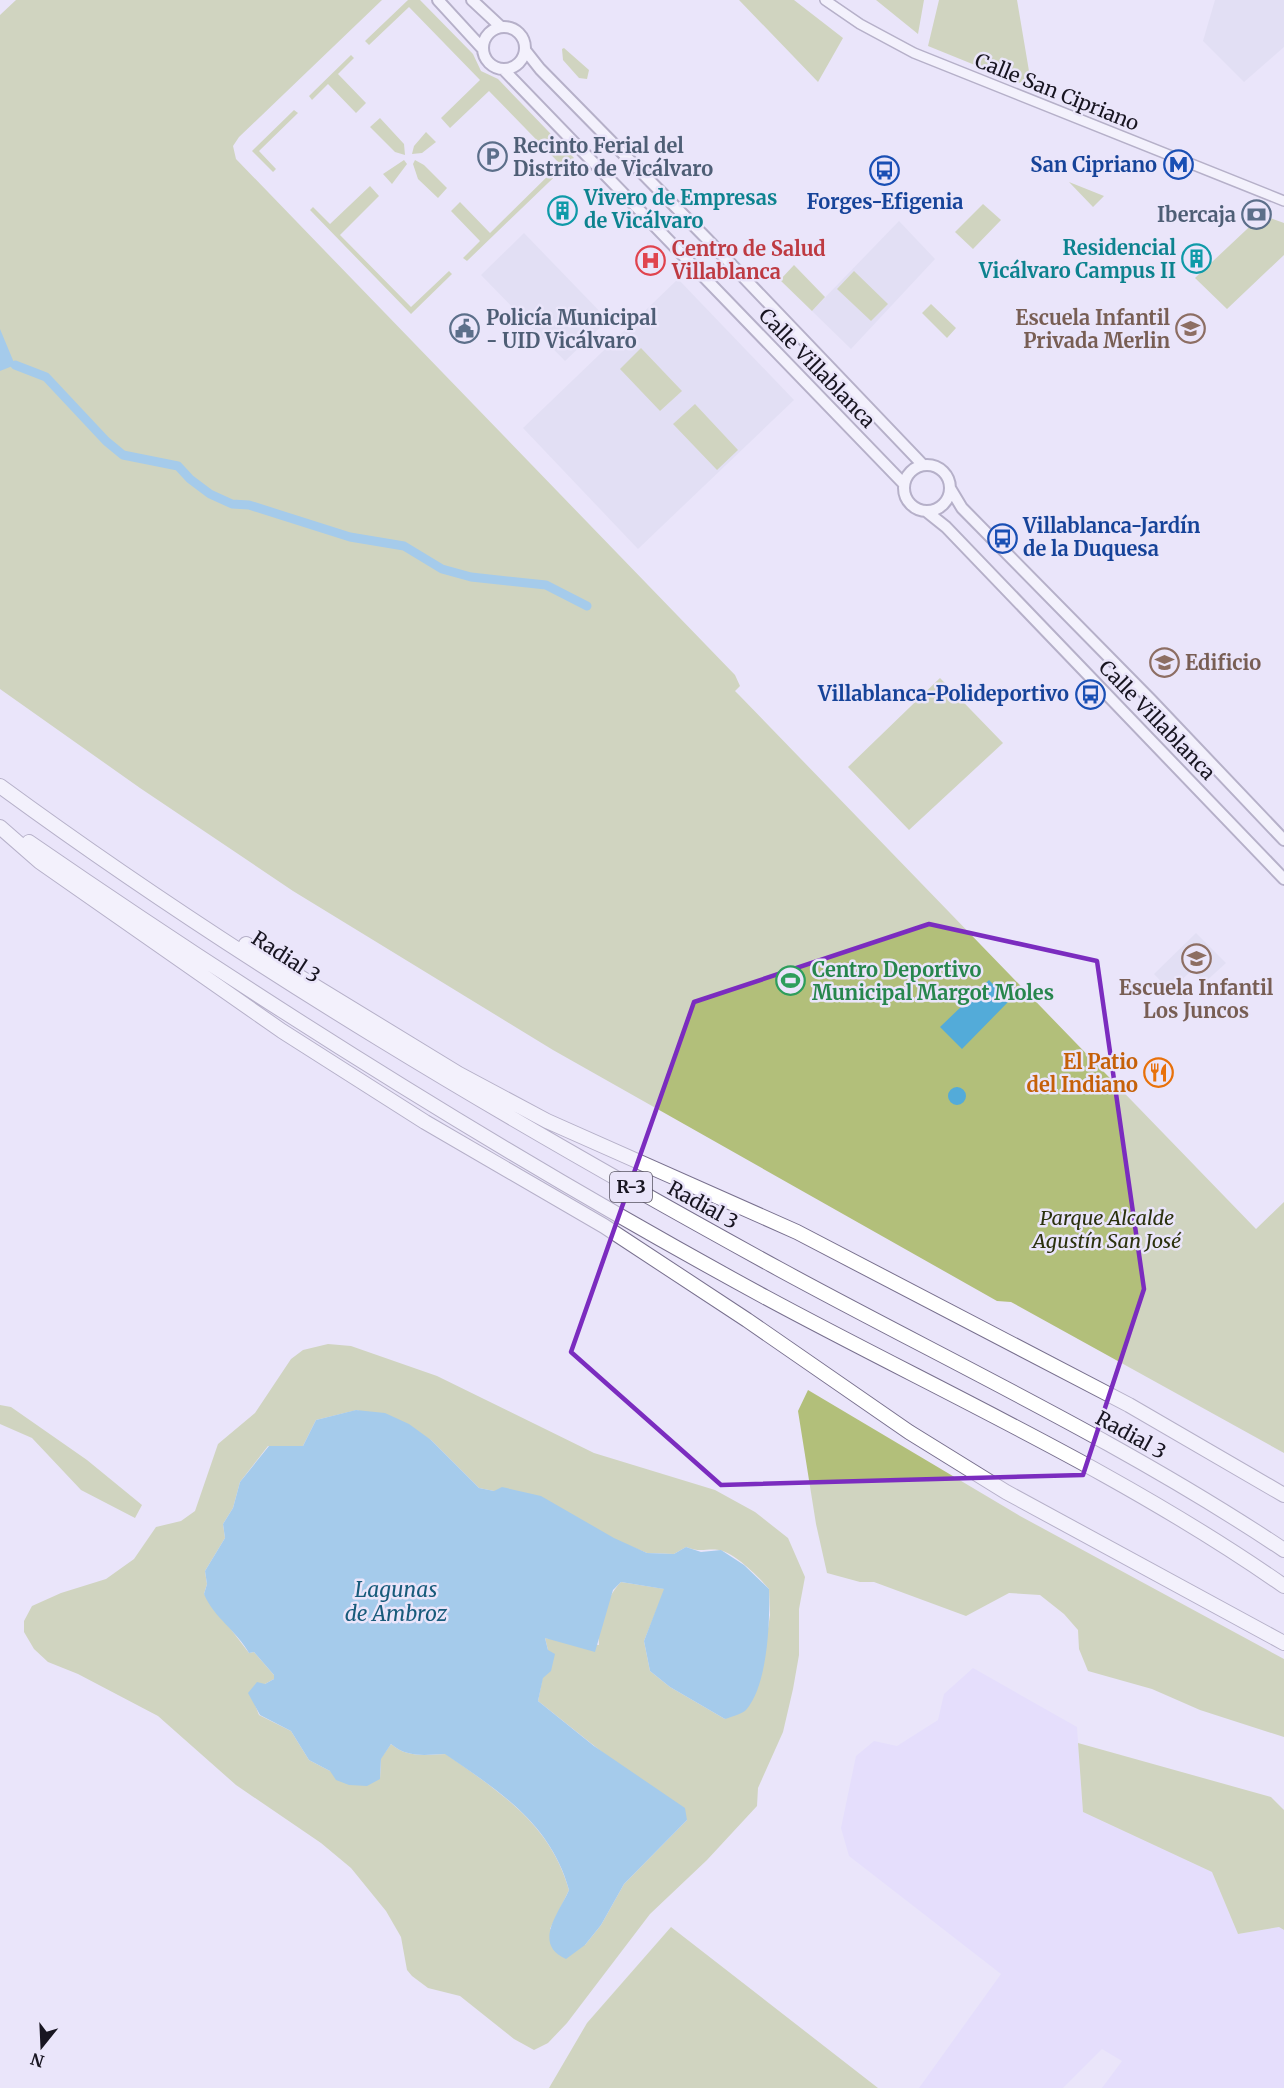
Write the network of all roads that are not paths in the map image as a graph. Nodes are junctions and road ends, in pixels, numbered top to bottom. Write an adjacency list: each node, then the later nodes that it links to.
1 (438, 0): 5 (main road)
2 (472, 0): 4 (main road)
3 (825, 0): 8 (street, Calle San Cipriano)
4 (501, 27): 5 (main road); 6 (main road)
5 (482, 48): 7 (main road)
6 (525, 50): 7 (main road); 9 (main road, Calle Villablanca)
7 (504, 70): 10 (main road, Calle Villablanca)
8 (1284, 201)
9 (923, 465): 10 (main road); 11 (main road)
10 (904, 484): 12 (main road)
11 (950, 488): 12 (main road); 16 (main road, Calle Villablanca)
12 (926, 511): 18 (main road, Calle Villablanca)
13 (0, 786): 17 (highway, Radial 3 / R-3)
14 (0, 822): 21 (highway, R-3)
15 (0, 827): 22 (highway)
16 (1284, 840)
17 (118, 868): 19 (highway); 20 (highway, Radial 3 / R-3)
18 (1284, 879)
19 (1284, 1495)
20 (1284, 1550)
21 (1284, 1586)
22 (1284, 1643)

